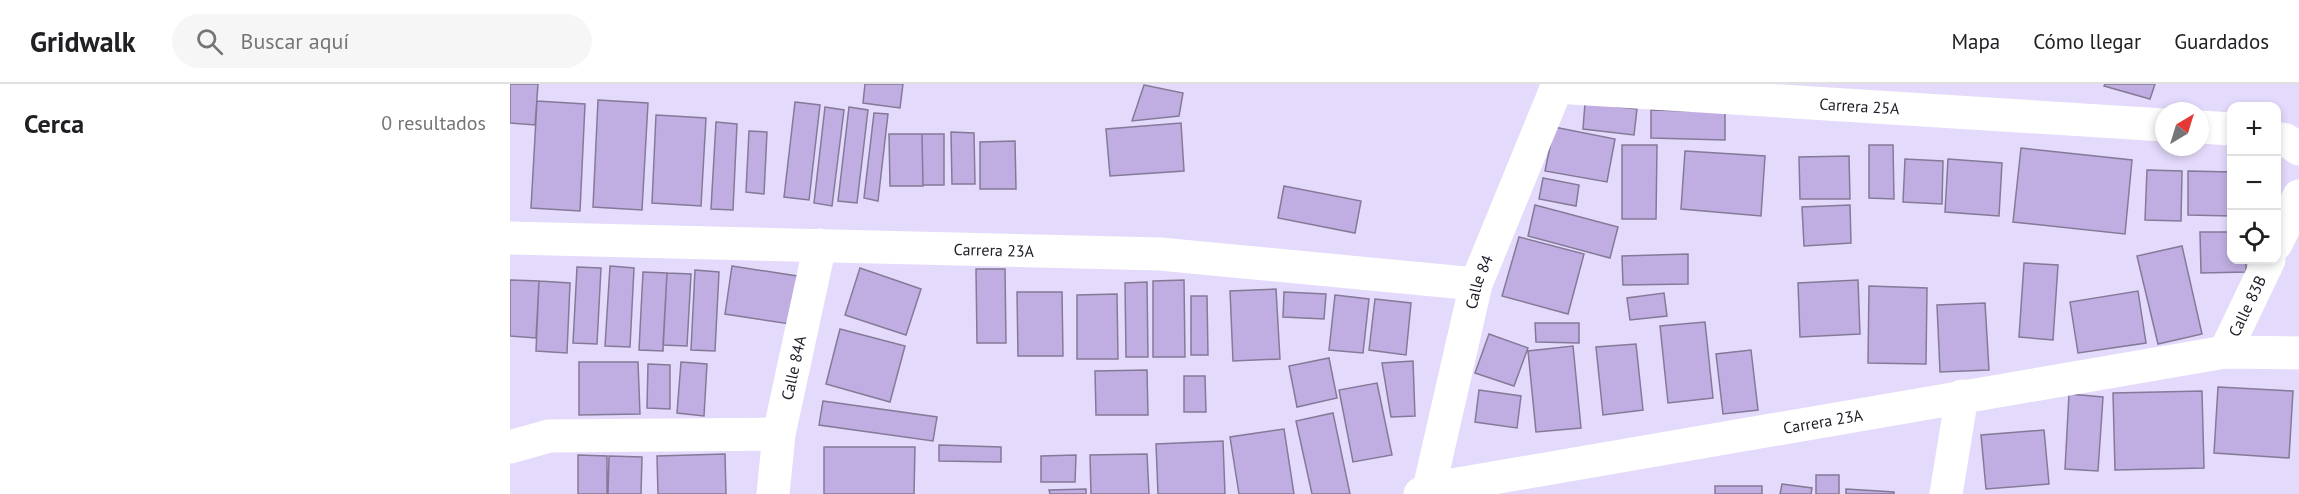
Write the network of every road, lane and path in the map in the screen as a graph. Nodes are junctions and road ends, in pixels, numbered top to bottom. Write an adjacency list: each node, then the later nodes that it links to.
1 (1557, 85): 2 (street, Carrera 25A); 12 (street, Calle 84)
2 (2155, 124)
3 (2209, 128): 4 (street)
4 (2227, 129)
5 (2281, 139): 6 (street)
6 (2299, 149)
7 (2299, 196): 8 (street)
8 (2281, 235)
9 (510, 238): 10 (street, Carrera 23A)
10 (820, 245): 12 (street, Carrera 23A); 16 (street, Calle 84A)
11 (2267, 264): 13 (street, Calle 83B)
12 (1476, 284): 18 (street, Calle 84)
13 (2225, 352): 14 (street, Carrera 23A); 15 (street, Carrera 23A)
14 (2299, 353)
15 (1962, 396): 18 (street, Carrera 23A); 20 (street)
16 (779, 434): 17 (street); 19 (street, Calle 84A)
17 (510, 447)
18 (1425, 492)
19 (773, 494)
20 (1946, 494)

